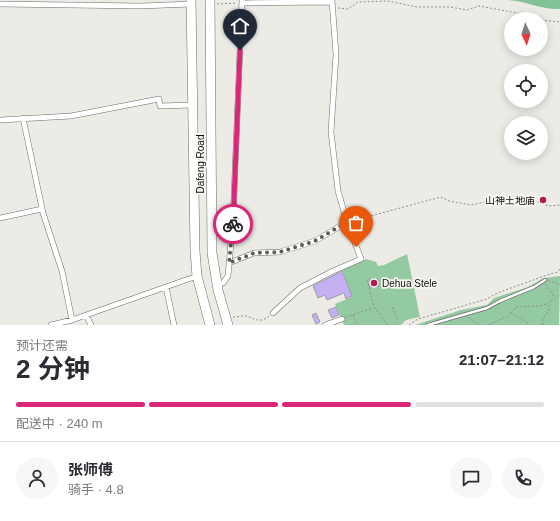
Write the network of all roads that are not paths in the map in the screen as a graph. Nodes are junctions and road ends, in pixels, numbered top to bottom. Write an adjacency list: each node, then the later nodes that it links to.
1 (191, 2): 4 (street); 6 (highway, Dafeng Road)
2 (210, 2): 15 (highway, Dafeng Road)
3 (242, 2): 5 (street); 12 (street)
4 (0, 4)
5 (334, 4): 11 (street)
6 (192, 105): 7 (street); 13 (highway, Dafeng Road)
7 (23, 118): 8 (street); 9 (street)
8 (0, 120)
9 (42, 209): 10 (street); 20 (street)
10 (0, 218)
11 (347, 222): 12 (street); 17 (street)
12 (229, 263): 15 (street)
13 (197, 276): 16 (street); 25 (highway, Dafeng Road)
14 (544, 280): 27 (lane)
15 (216, 285): 21 (highway, Dafeng Road)
16 (166, 287): 18 (street); 24 (street)
17 (273, 313)
18 (86, 315): 20 (street); 23 (street)
19 (342, 319): 26 (street)
20 (72, 320): 22 (street)
21 (230, 323)
22 (51, 325)
23 (91, 325)
24 (174, 325)
25 (210, 325)
26 (325, 325)
27 (428, 325)

